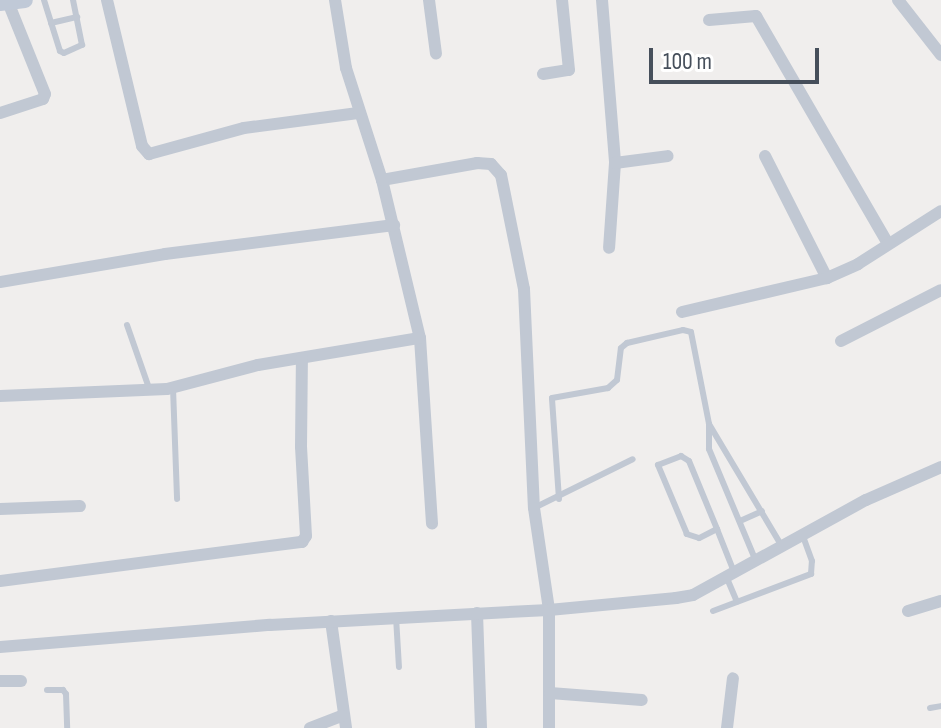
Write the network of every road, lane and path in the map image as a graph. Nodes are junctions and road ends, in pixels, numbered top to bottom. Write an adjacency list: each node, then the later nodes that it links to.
1 (25, 0): 10 (main road)
2 (44, 0): 13 (lane)
3 (73, 0): 11 (lane)
4 (107, 0): 18 (street)
5 (335, 0): 18 (street)
6 (429, 0): 14 (street)
7 (562, 0): 16 (street)
8 (602, 0): 21 (street)
9 (898, 0): 15 (street)
10 (4, 3): 17 (street)
11 (77, 17): 13 (lane); 13 (lane)
12 (709, 20): 25 (street)
13 (51, 23)
14 (436, 54)
15 (941, 55)
16 (543, 74)
17 (0, 113)
18 (358, 113): 22 (street)
19 (668, 156): 21 (street)
20 (765, 156): 27 (street)
21 (615, 163): 26 (street)
22 (382, 180): 24 (street); 46 (street)
23 (941, 211): 25 (street)
24 (394, 225): 28 (street); 32 (street)
25 (888, 244): 27 (street)
26 (609, 248)
27 (827, 278): 30 (street)
28 (0, 282)
29 (941, 290): 33 (street)
30 (682, 312)
31 (127, 325): 36 (lane)
32 (420, 338): 34 (street); 50 (street)
33 (841, 341)
34 (302, 358): 35 (street); 57 (street)
35 (173, 388): 36 (street); 43 (lane)
36 (150, 391): 37 (street)
37 (0, 396)
38 (709, 424): 39 (lane); 41 (lane); 44 (lane)
39 (729, 453): 41 (lane); 48 (lane)
40 (633, 459): 44 (lane)
41 (714, 460): 49 (lane)
42 (941, 467): 52 (street)
43 (177, 499)
44 (559, 499): 46 (lane)
45 (80, 506): 47 (street)
46 (534, 508): 60 (street)
47 (0, 509)
48 (762, 511): 49 (lane); 53 (lane)
49 (740, 521): 54 (lane)
50 (432, 524)
51 (717, 529): 51 (lane); 56 (lane)
52 (802, 534): 53 (street); 59 (lane)
53 (781, 545): 54 (street)
54 (755, 559): 56 (street)
55 (0, 574): 57 (street)
56 (730, 574): 59 (lane); 60 (street)
57 (0, 581)
58 (941, 601): 62 (street)
59 (737, 602): 61 (lane)
60 (549, 610): 63 (street); 72 (street)
61 (713, 611)
62 (908, 611)
63 (477, 613): 64 (street); 79 (street)
64 (396, 617): 65 (street); 67 (lane)
65 (331, 621): 66 (street); 76 (street)
66 (0, 647)
67 (399, 667)
68 (733, 678): 81 (street)
69 (0, 681): 70 (street)
70 (21, 681)
71 (47, 690): 77 (lane)
72 (550, 693): 73 (street); 80 (street)
73 (642, 700)
74 (941, 706): 75 (lane)
75 (930, 708)
76 (344, 722): 78 (street)
77 (67, 728)
78 (310, 728)
79 (481, 728)
80 (549, 728)
81 (727, 728)

